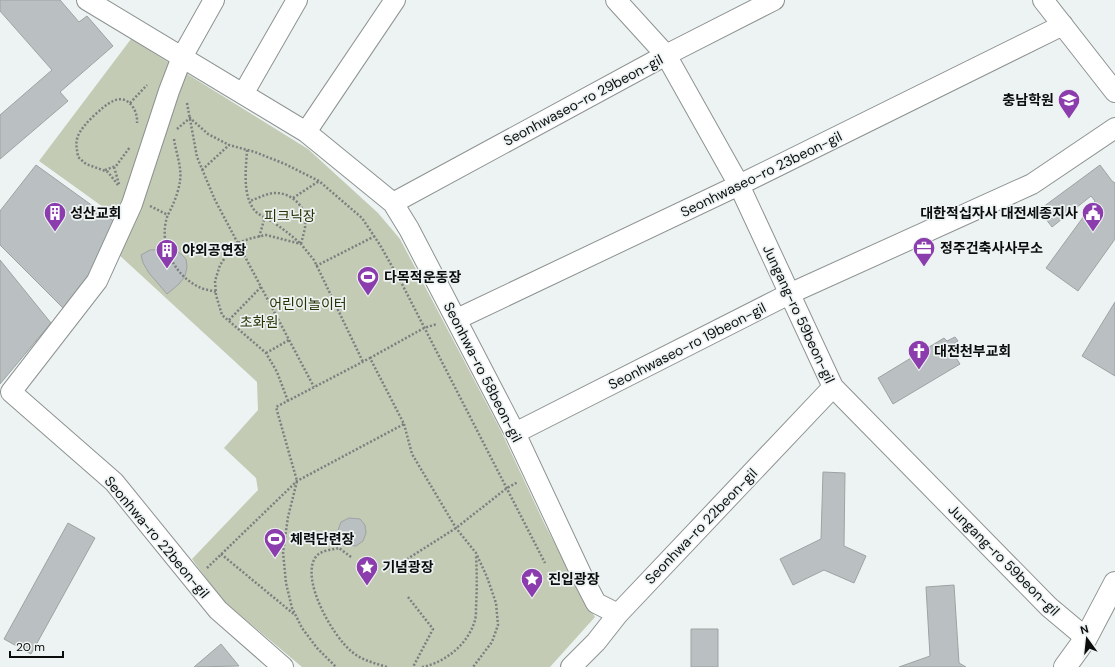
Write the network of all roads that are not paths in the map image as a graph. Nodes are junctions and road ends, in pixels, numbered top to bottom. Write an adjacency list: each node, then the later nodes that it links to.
1 (87, 0): 10 (street, Seonhwa-ro 58beon-gil)
2 (214, 0): 10 (street)
3 (297, 0): 12 (street)
4 (395, 0): 14 (street)
5 (616, 0): 9 (street, Jungang-ro 59beon-gil)
6 (774, 0): 9 (street, Seonhwaseo-ro 29beon-gil)
7 (1043, 0): 8 (street)
8 (1063, 25): 11 (street); 15 (street, Seonhwaseo-ro 23beon-gil)
9 (666, 55): 15 (street, Jungang-ro 59beon-gil); 16 (street, Seonhwaseo-ro 29beon-gil)
10 (182, 57): 12 (street, Seonhwa-ro 58beon-gil); 24 (street, Seonhwa-ro 22beon-gil)
11 (1115, 92)
12 (243, 94): 14 (street, Seonhwa-ro 58beon-gil)
13 (1115, 128): 17 (street, Seonhwaseo-ro 19beon-gil)
14 (306, 132): 16 (street, Seonhwa-ro 58beon-gil)
15 (739, 185): 17 (street, Jungang-ro 59beon-gil); 18 (street, Seonhwaseo-ro 23beon-gil)
16 (393, 203): 18 (street, Seonhwa-ro 58beon-gil)
17 (790, 294): 19 (street, Jungang-ro 59beon-gil); 20 (street, Seonhwaseo-ro 19beon-gil)
18 (457, 319): 20 (street, Seonhwa-ro 58beon-gil)
19 (833, 387): 22 (street, Seonhwa-ro 22beon-gil); 23 (street, Jungang-ro 59beon-gil)
20 (515, 433): 22 (street, Seonhwa-ro 58beon-gil)
21 (1115, 583): 23 (main road)
22 (618, 614): 25 (street, Seonhwa-ro 22beon-gil)
23 (1086, 638): 26 (main road)
24 (283, 667)
25 (571, 667)
26 (1065, 667)

